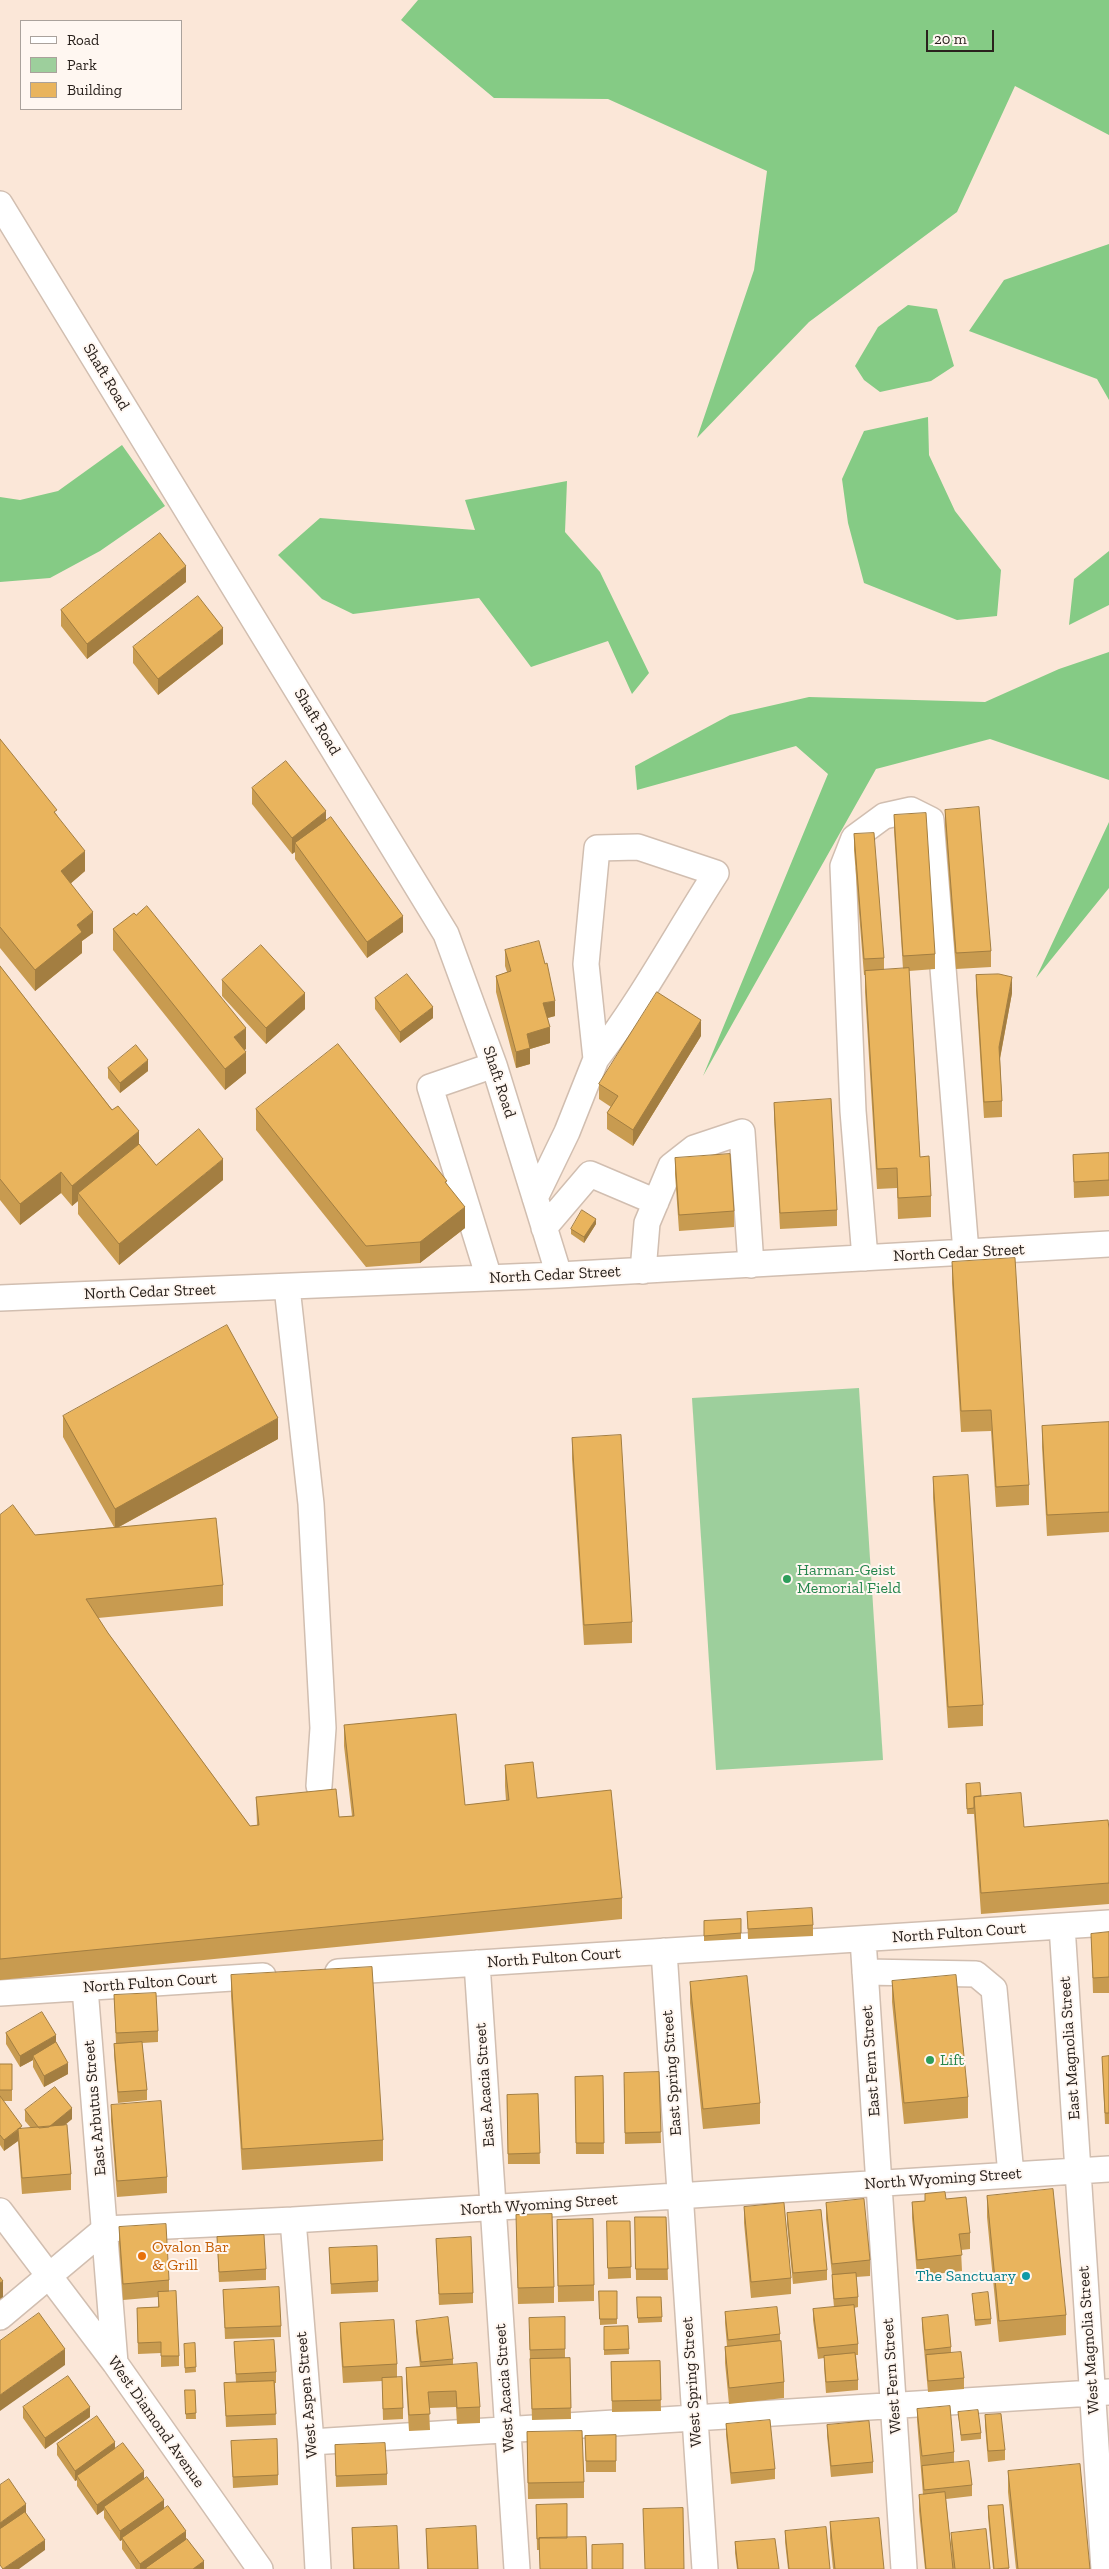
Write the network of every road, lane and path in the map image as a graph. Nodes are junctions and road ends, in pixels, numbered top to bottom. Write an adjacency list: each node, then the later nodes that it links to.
1 (0, 204): 3 (street, Shaft Road)
2 (596, 1059): 2 (street); 4 (street)
3 (494, 1065): 4 (street, Shaft Road); 13 (street)
4 (535, 1198): 6 (street, Shaft Road)
5 (656, 1202): 6 (street); 10 (street); 11 (street)
6 (544, 1228): 12 (street, Shaft Road)
7 (1109, 1244): 8 (street, North Cedar Street)
8 (966, 1252): 9 (street, North Cedar Street); 9 (street)
9 (865, 1258): 10 (street, North Cedar Street)
10 (751, 1265): 11 (street, North Cedar Street)
11 (643, 1271): 12 (street, North Cedar Street)
12 (559, 1276): 13 (street, North Cedar Street)
13 (489, 1278): 14 (street, North Cedar Street)
14 (287, 1287): 15 (street, North Cedar Street); 16 (street)
15 (0, 1298)
16 (319, 1786)
17 (1109, 1923): 18 (street, North Fulton Court)
18 (1062, 1926): 19 (street, North Fulton Court); 26 (street, East Magnolia Street)
19 (863, 1939): 20 (street, North Fulton Court); 22 (street, East Fern Street)
20 (664, 1951): 21 (street, North Fulton Court); 29 (street, East Spring Street)
21 (477, 1963): 23 (street, North Fulton Court); 30 (street, East Acacia Street)
22 (866, 1972): 27 (street); 28 (street, East Fern Street)
23 (85, 1988): 24 (street, North Fulton Court); 33 (street, East Arbutus Street)
24 (0, 1993)
25 (1109, 2169): 26 (street, North Wyoming Street)
26 (1078, 2171): 27 (street, North Wyoming Street); 37 (street, West Magnolia Street)
27 (1011, 2175): 28 (street, North Wyoming Street)
28 (879, 2184): 29 (street, North Wyoming Street); 38 (street, West Fern Street)
29 (680, 2196): 30 (street, North Wyoming Street); 39 (street, West Spring Street)
30 (493, 2208): 32 (street, North Wyoming Street); 40 (street, West Acacia Street)
31 (0, 2211): 34 (street, West Diamond Avenue)
32 (293, 2220): 33 (street, North Wyoming Street); 41 (street, West Aspen Street)
33 (105, 2229): 34 (street); 36 (street, East Arbutus Street)
34 (51, 2277): 35 (street); 36 (street, West Diamond Avenue)
35 (0, 2318)
36 (115, 2363): 42 (street, West Diamond Avenue)
37 (1101, 2393): 38 (street); 47 (street, West Magnolia Street)
38 (894, 2406): 39 (street); 46 (street, West Fern Street)
39 (695, 2418): 40 (street); 45 (street, West Spring Street)
40 (508, 2430): 41 (street); 44 (street, West Acacia Street)
41 (312, 2442): 43 (street, West Aspen Street)
42 (260, 2569)
43 (318, 2569)
44 (516, 2569)
45 (705, 2569)
46 (904, 2569)
47 (1104, 2569)

